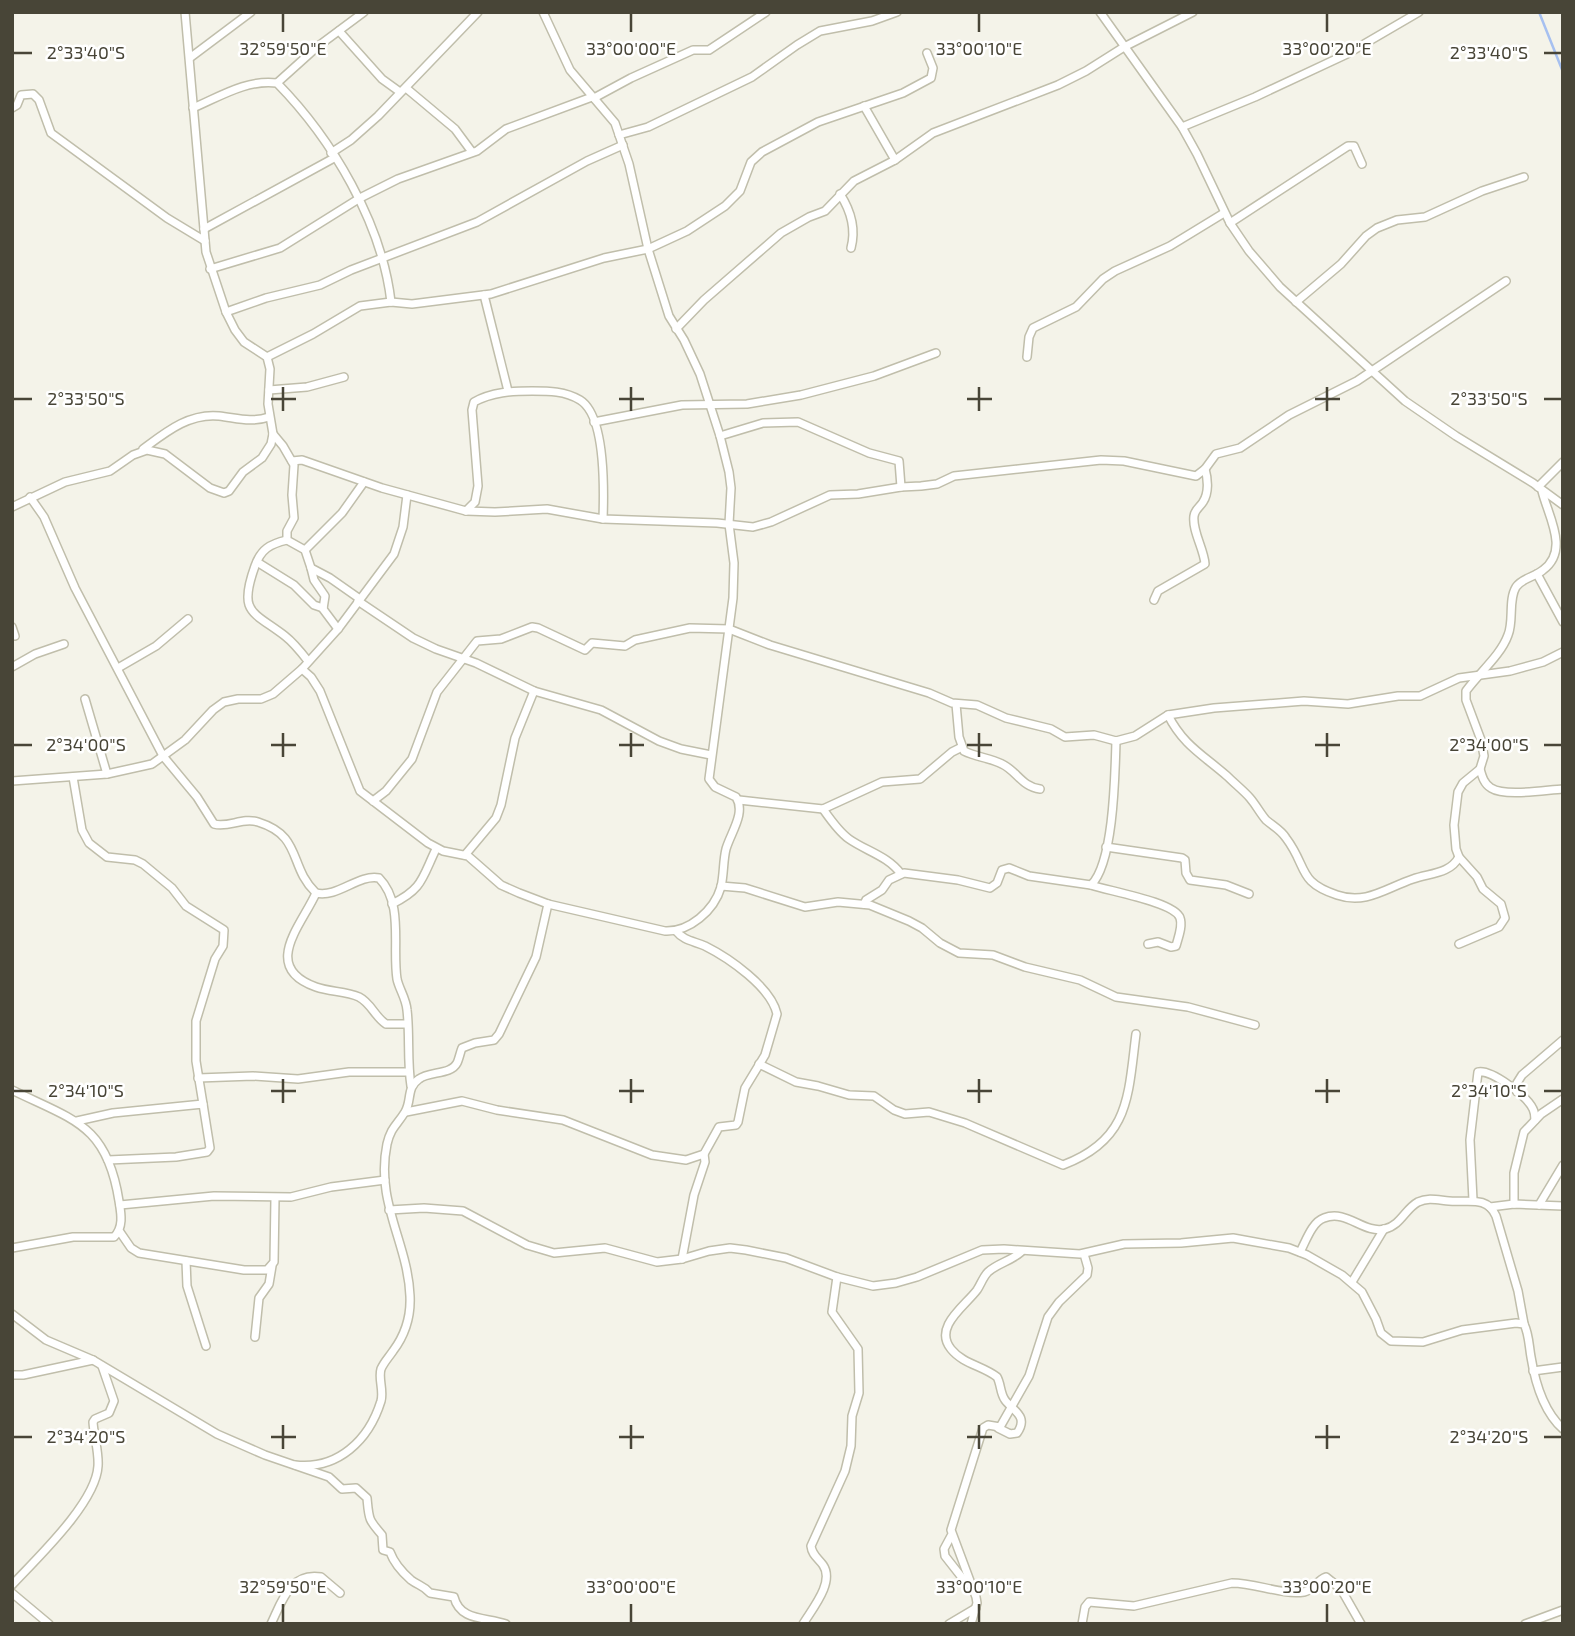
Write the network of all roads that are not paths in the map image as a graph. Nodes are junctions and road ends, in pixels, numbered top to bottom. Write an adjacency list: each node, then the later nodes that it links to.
1 (186, 12): 14 (street)
2 (251, 12): 14 (street)
3 (364, 12): 11 (street)
4 (478, 12): 16 (street)
5 (543, 12): 17 (street)
6 (766, 12): 17 (street)
7 (897, 12): 22 (street)
8 (1100, 12): 12 (street)
9 (1193, 12): 12 (street)
10 (1419, 12): 21 (street)
11 (339, 30): 15 (street); 16 (street)
12 (1124, 47): 21 (street); 26 (street)
13 (928, 53): 18 (street)
14 (191, 57): 20 (street)
15 (277, 83): 20 (street); 25 (street)
16 (403, 90): 24 (street); 25 (street)
17 (593, 98): 22 (street); 24 (street)
18 (864, 106): 26 (street); 36 (street)
19 (12, 108): 34 (street)
20 (193, 108): 33 (street)
21 (1182, 127): 31 (street)
22 (620, 135): 23 (street)
23 (623, 145): 36 (street); 37 (street)
24 (472, 152): 30 (street)
25 (333, 155): 30 (street); 33 (street)
26 (895, 160): 29 (street)
27 (1362, 164): 32 (street)
28 (1524, 177): 42 (street)
29 (840, 194): 35 (street); 44 (street)
30 (360, 198): 37 (street); 38 (street)
31 (1224, 214): 32 (street); 47 (street)
32 (1230, 223): 42 (street)
33 (204, 229): 34 (street)
34 (205, 241): 38 (street)
35 (851, 248)
36 (648, 250): 40 (street); 44 (street)
37 (384, 259): 41 (street); 43 (street)
38 (210, 268): 43 (street)
39 (1507, 281): 48 (street)
40 (484, 295): 41 (street); 51 (street)
41 (391, 302): 46 (street)
42 (1296, 302): 48 (street)
43 (226, 312): 46 (street)
44 (676, 329): 52 (street)
45 (936, 353): 52 (street)
46 (267, 357): 50 (street)
47 (1027, 357)
48 (1373, 371): 60 (street); 63 (street)
49 (344, 376): 50 (street)
50 (269, 390): 53 (street)
51 (508, 391): 54 (street); 68 (street)
52 (709, 405): 54 (street); 56 (street)
53 (269, 417): 55 (street); 57 (street)
54 (594, 422): 69 (street)
55 (273, 434): 57 (street); 58 (street)
56 (720, 436): 62 (street); 70 (street)
57 (140, 452): 65 (street)
58 (292, 461): 61 (street); 71 (street)
59 (1563, 462): 63 (street)
60 (1205, 469): 62 (street); 77 (street)
61 (363, 482): 64 (street); 72 (street)
62 (901, 487): 70 (street)
63 (1540, 489): 66 (street); 75 (street)
64 (407, 495): 68 (street); 76 (street)
65 (30, 498): 67 (street); 90 (street)
66 (1563, 505)
67 (12, 507)
68 (466, 510): 69 (street)
69 (603, 519): 70 (street)
70 (729, 524): 83 (street)
71 (287, 540): 72 (street); 73 (street)
72 (305, 550): 74 (street)
73 (257, 562): 78 (street); 88 (street)
74 (311, 568): 76 (street); 78 (street)
75 (1537, 574): 80 (street); 92 (street)
76 (359, 600): 82 (street); 87 (street)
77 (1154, 600)
78 (323, 608): 82 (street)
79 (188, 619): 90 (street)
80 (1563, 622)
81 (12, 626): 84 (street)
82 (338, 629): 88 (street)
83 (729, 629): 87 (street); 95 (street); 99 (street)
84 (15, 636)
85 (64, 644): 89 (street)
86 (1563, 652): 92 (street)
87 (463, 659): 93 (street); 108 (street)
88 (308, 661): 91 (street)
89 (12, 667)
90 (118, 668): 100 (street)
91 (302, 669): 100 (street); 108 (street)
92 (1479, 674): 96 (street); 101 (street)
93 (534, 691): 99 (street); 112 (street)
94 (85, 699): 102 (street)
95 (956, 704): 97 (street); 98 (street)
96 (1168, 715): 97 (street); 113 (street)
97 (1116, 741): 110 (street)
98 (962, 747): 105 (street); 109 (street)
99 (711, 755): 107 (street)
100 (163, 756): 102 (street); 117 (street)
101 (1480, 769): 106 (street); 113 (street)
102 (107, 774): 103 (street)
103 (72, 776): 104 (street); 131 (street)
104 (12, 781)
105 (1040, 789)
106 (1563, 789)
107 (739, 800): 109 (street); 116 (street)
108 (373, 801): 111 (street)
109 (823, 809): 114 (street)
110 (1106, 847): 115 (street); 118 (street)
111 (436, 849): 112 (street); 119 (street)
112 (466, 855): 120 (street)
113 (1459, 856): 124 (street)
114 (901, 874): 115 (street); 121 (street)
115 (1091, 885): 123 (street)
116 (721, 886): 121 (street); 122 (street)
117 (316, 893): 119 (street); 125 (street)
118 (1249, 894)
119 (392, 904): 125 (street)
120 (548, 904): 122 (street); 132 (street)
121 (864, 904): 126 (street)
122 (676, 931): 129 (street)
123 (1148, 944)
124 (1459, 944)
125 (407, 1024): 130 (street)
126 (1255, 1025)
127 (1136, 1034): 129 (street)
128 (1563, 1040): 134 (street)
129 (759, 1064): 140 (street)
130 (409, 1072): 131 (street); 132 (street)
131 (198, 1078): 136 (street)
132 (411, 1086): 137 (street)
133 (12, 1090): 139 (street)
134 (1517, 1092): 138 (street); 145 (street)
135 (1563, 1099): 138 (street)
136 (203, 1104): 139 (street); 141 (street)
137 (406, 1112): 140 (street); 143 (street)
138 (1535, 1120): 146 (street)
139 (77, 1121): 141 (street)
140 (704, 1154): 158 (street)
141 (108, 1160): 147 (street)
142 (1563, 1165): 148 (street)
143 (385, 1180): 144 (street); 151 (street)
144 (275, 1198): 147 (street); 160 (street)
145 (1473, 1200): 150 (street); 152 (street)
146 (1514, 1204): 148 (street); 150 (street)
147 (120, 1205): 153 (street)
148 (1539, 1205): 149 (street)
149 (1563, 1206)
150 (1490, 1207): 164 (street)
151 (389, 1210): 158 (street); 175 (street)
152 (1384, 1229): 156 (street); 162 (street)
153 (120, 1232): 154 (street); 159 (street)
154 (12, 1248)
155 (1021, 1252): 157 (street); 161 (street); 172 (street)
156 (1300, 1252): 157 (street); 162 (street)
157 (1084, 1254): 172 (street)
158 (682, 1259): 161 (street)
159 (186, 1261): 160 (street); 166 (street)
160 (272, 1266): 165 (street)
161 (837, 1277): 186 (street)
162 (1352, 1282): 164 (street)
163 (12, 1314): 167 (street)
164 (1524, 1324): 170 (street)
165 (255, 1337)
166 (206, 1346)
167 (93, 1360): 168 (street); 171 (street)
168 (102, 1366): 175 (street); 177 (street)
169 (1563, 1367): 170 (street)
170 (1533, 1371): 174 (street)
171 (12, 1375)
172 (1013, 1406): 173 (street); 173 (street)
173 (998, 1428): 176 (street)
174 (1563, 1429)
175 (295, 1465): 185 (street)
176 (952, 1536): 178 (street); 178 (street)
177 (12, 1585)
178 (972, 1589): 181 (street)
179 (12, 1593): 183 (street)
180 (340, 1593): 184 (street)
181 (976, 1608): 187 (street); 188 (street)
182 (1563, 1611): 191 (street)
183 (49, 1624)
184 (271, 1624)
185 (506, 1624)
186 (803, 1624)
187 (949, 1624)
188 (971, 1624)
189 (1082, 1624): 190 (street)
190 (1361, 1624)
191 (1525, 1624)

